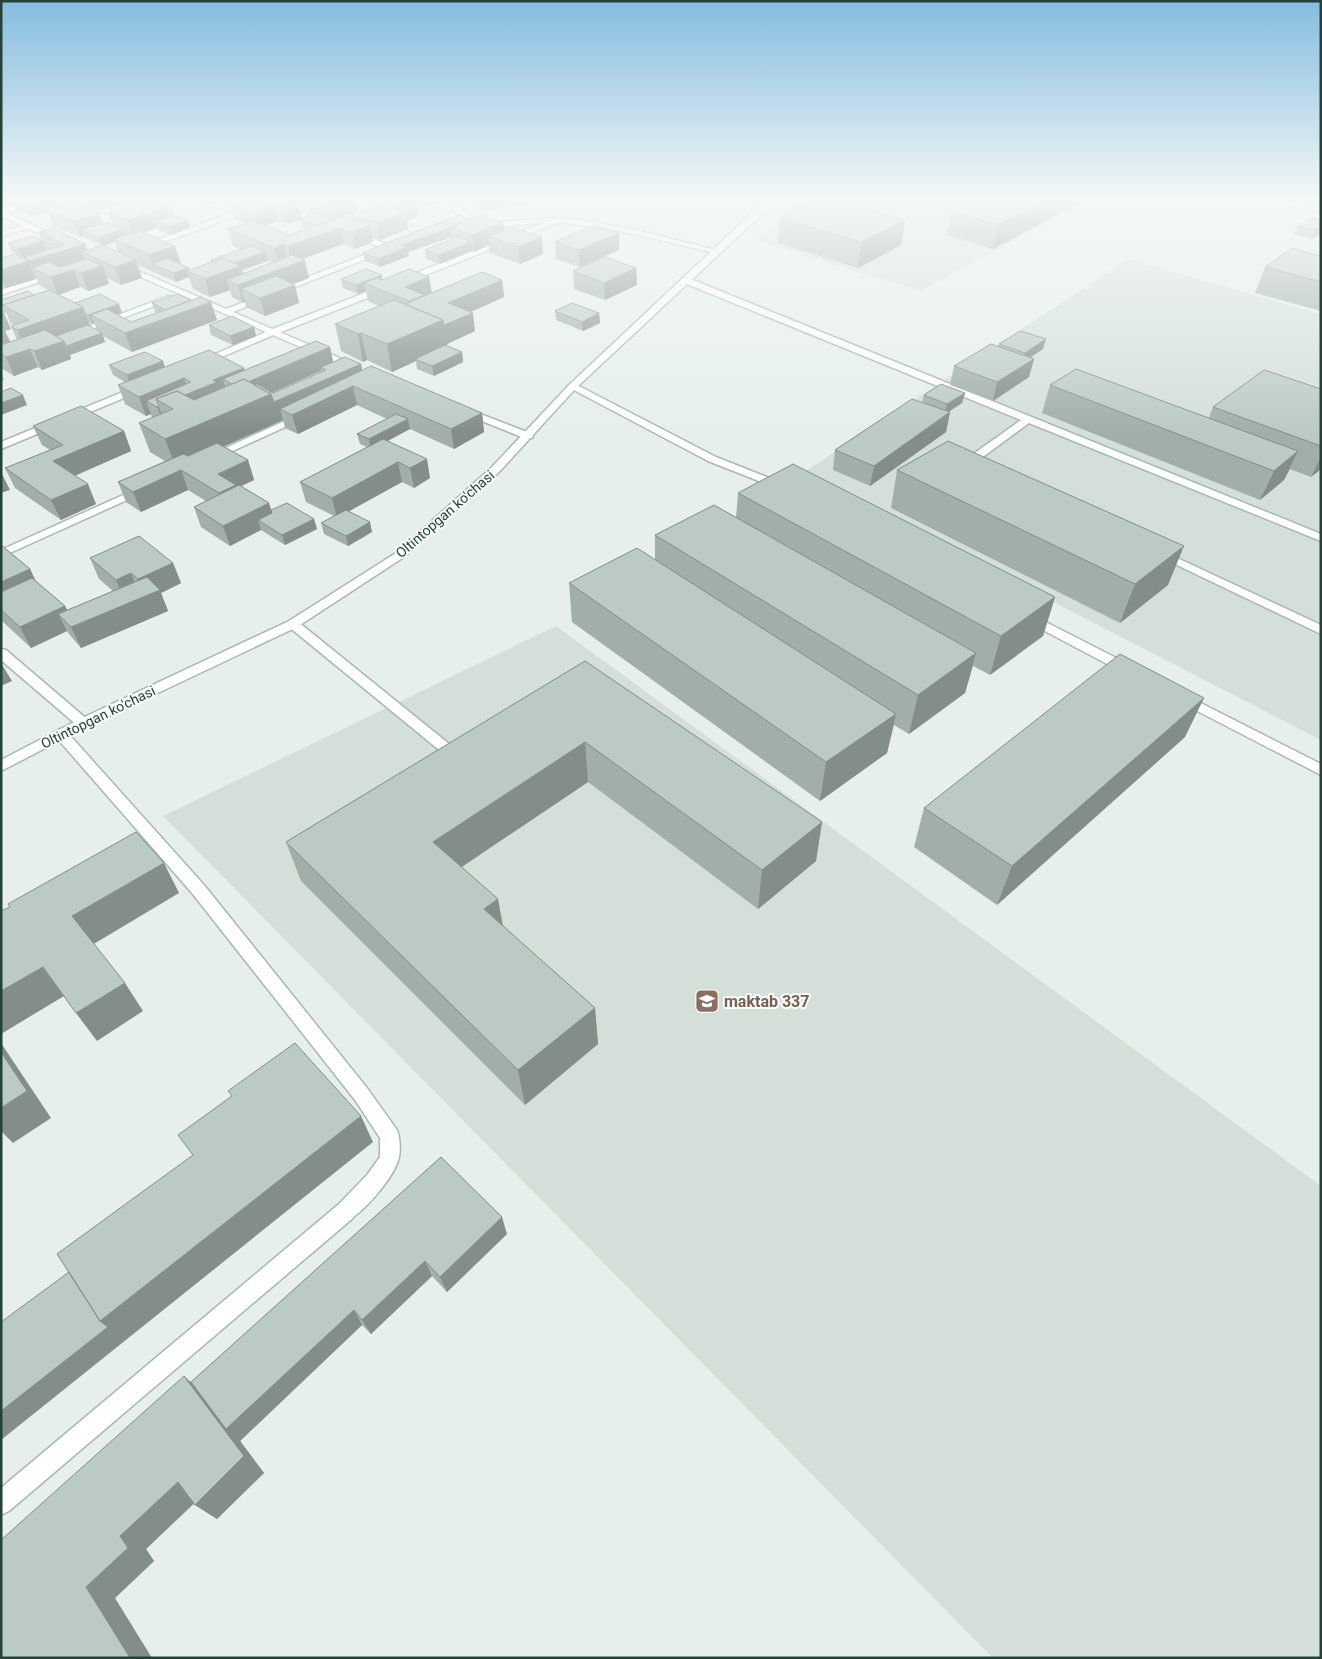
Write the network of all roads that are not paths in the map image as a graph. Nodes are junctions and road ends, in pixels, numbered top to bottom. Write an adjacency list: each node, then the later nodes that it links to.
1 (47, 278): 6 (street)
2 (148, 278): 7 (street)
3 (312, 278): 8 (street)
4 (410, 278): 9 (street)
5 (685, 280): 14 (street, Oltintopgan ko'chasi); 17 (street)
6 (1, 293)
7 (184, 294): 8 (street); 10 (street)
8 (225, 312): 9 (street)
9 (273, 332): 11 (street); 12 (street)
10 (65, 337)
11 (192, 366)
12 (363, 371)
13 (146, 385): 19 (street)
14 (573, 386): 18 (street, Oltintopgan ko'chasi); 23 (street)
15 (453, 406): 18 (street)
16 (309, 412): 20 (street)
17 (1028, 419): 21 (street); 24 (street)
18 (528, 436): 28 (street, Oltintopgan ko'chasi)
19 (1, 446)
20 (200, 462)
21 (987, 471)
22 (155, 483): 26 (street)
23 (790, 490)
24 (1321, 538)
25 (1150, 548): 29 (street)
26 (1, 554)
27 (1015, 610): 31 (street)
28 (293, 624): 33 (street, Oltintopgan ko'chasi); 35 (street)
29 (1321, 630)
30 (1, 653): 33 (street)
31 (1137, 674)
32 (1172, 692): 37 (street)
33 (83, 723): 34 (street, Oltintopgan ko'chasi)
34 (61, 734): 36 (street, Oltintopgan ko'chasi); 38 (street)
35 (454, 755)
36 (1, 766)
37 (1321, 770)
38 (1, 1503)

